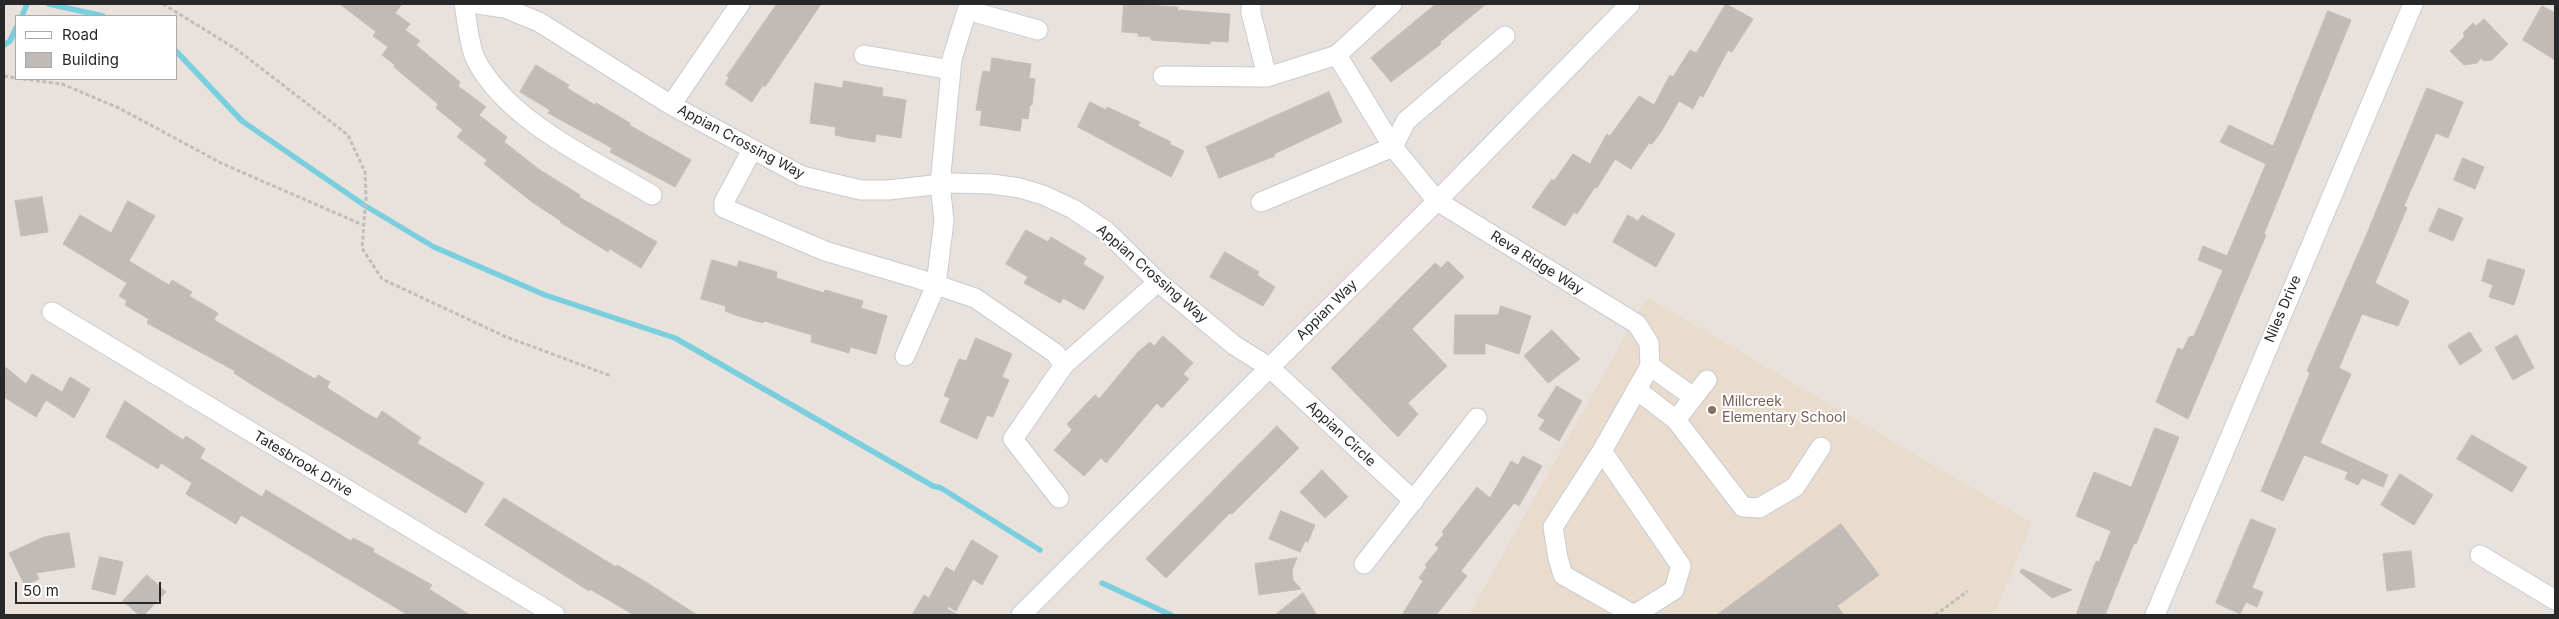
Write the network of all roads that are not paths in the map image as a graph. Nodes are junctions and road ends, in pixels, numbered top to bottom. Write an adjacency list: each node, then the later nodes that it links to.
1 (464, 4): 20 (street)
2 (477, 4): 16 (street, Appian Crossing Way)
3 (740, 4): 16 (street)
4 (1251, 4): 15 (street)
5 (1392, 4): 12 (street)
6 (1630, 4): 21 (street, Appian Way)
7 (2413, 4): 44 (street, Niles Drive)
8 (968, 7): 9 (street); 13 (street)
9 (1038, 30)
10 (1504, 36): 17 (street)
11 (864, 55): 13 (street)
12 (1337, 55): 15 (street); 17 (street, Reva Ridge Way)
13 (951, 70): 19 (street)
14 (1162, 76): 15 (street)
15 (1267, 77)
16 (671, 105): 18 (street, Appian Crossing Way)
17 (1393, 147): 21 (street, Reva Ridge Way); 22 (street)
18 (752, 150): 19 (street, Appian Crossing Way); 24 (street)
19 (940, 184): 23 (street, Appian Crossing Way); 24 (street)
20 (652, 195)
21 (1437, 201): 28 (street, Reva Ridge Way); 29 (street, Appian Way)
22 (1261, 202)
23 (1158, 282): 27 (street); 29 (street, Appian Crossing Way)
24 (936, 285): 26 (street); 27 (street)
25 (52, 312): 42 (street, Tatesbrook Drive)
26 (905, 356)
27 (1064, 364): 37 (street)
28 (1650, 366): 31 (street); 32 (street)
29 (1269, 367): 38 (street, Appian Circle); 43 (street, Appian Way)
30 (1707, 380): 32 (street)
31 (1637, 390): 34 (street); 36 (street)
32 (1692, 397): 34 (street)
33 (1477, 418): 38 (street)
34 (1676, 420): 35 (street)
35 (1821, 447)
36 (1602, 451): 36 (street)
37 (1059, 498)
38 (1414, 501): 40 (street)
39 (2480, 556): 41 (street)
40 (1364, 564)
41 (2555, 600)
42 (555, 615)
43 (1021, 615)
44 (2155, 615)

